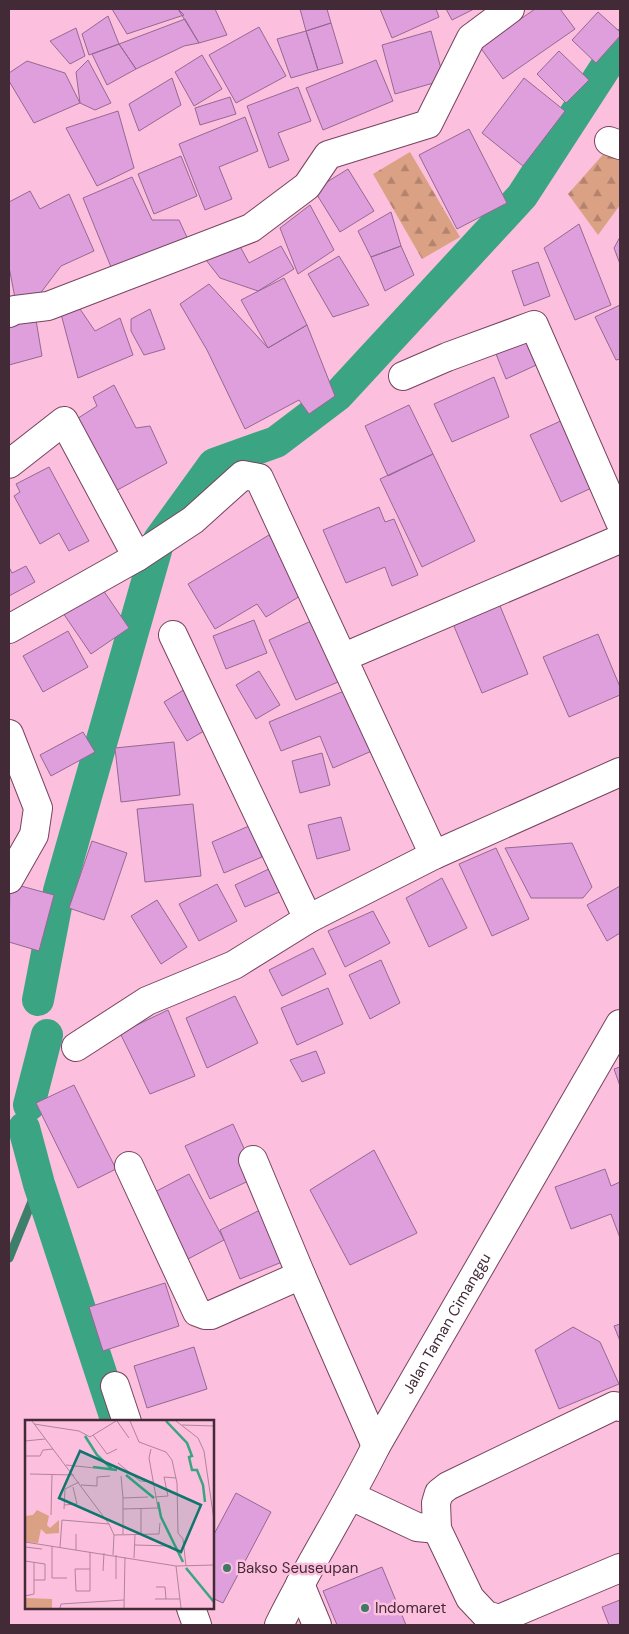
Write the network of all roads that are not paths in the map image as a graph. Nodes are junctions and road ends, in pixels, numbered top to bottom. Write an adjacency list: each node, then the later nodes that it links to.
1 (510, 9): 2 (street)
2 (9, 313)
3 (403, 376): 5 (street)
4 (9, 464): 7 (street)
5 (620, 522)
6 (620, 539): 10 (street)
7 (145, 551): 8 (street); 10 (street)
8 (9, 629)
9 (173, 634): 15 (street)
10 (344, 657): 13 (street)
11 (9, 734): 14 (street)
12 (620, 772): 13 (street)
13 (434, 855): 15 (street)
14 (9, 878)
15 (308, 919): 17 (street)
16 (620, 1024): 24 (street, Jalan Taman Cimanggu)
17 (76, 1047)
18 (252, 1160): 20 (street)
19 (129, 1166): 20 (street)
20 (301, 1275): 24 (street)
21 (115, 1386): 23 (street)
22 (620, 1408): 26 (street)
23 (126, 1420)
24 (376, 1446): 25 (street, Jalan Taman Cimanggu)
25 (352, 1496): 26 (street); 28 (street, Jalan Taman Cimanggu)
26 (437, 1529): 27 (street)
27 (620, 1568)
28 (300, 1584): 31 (street, Jalan Taman Cimanggu); 32 (street)
29 (191, 1609): 30 (street)
30 (197, 1625)
31 (280, 1625)
32 (317, 1625)

